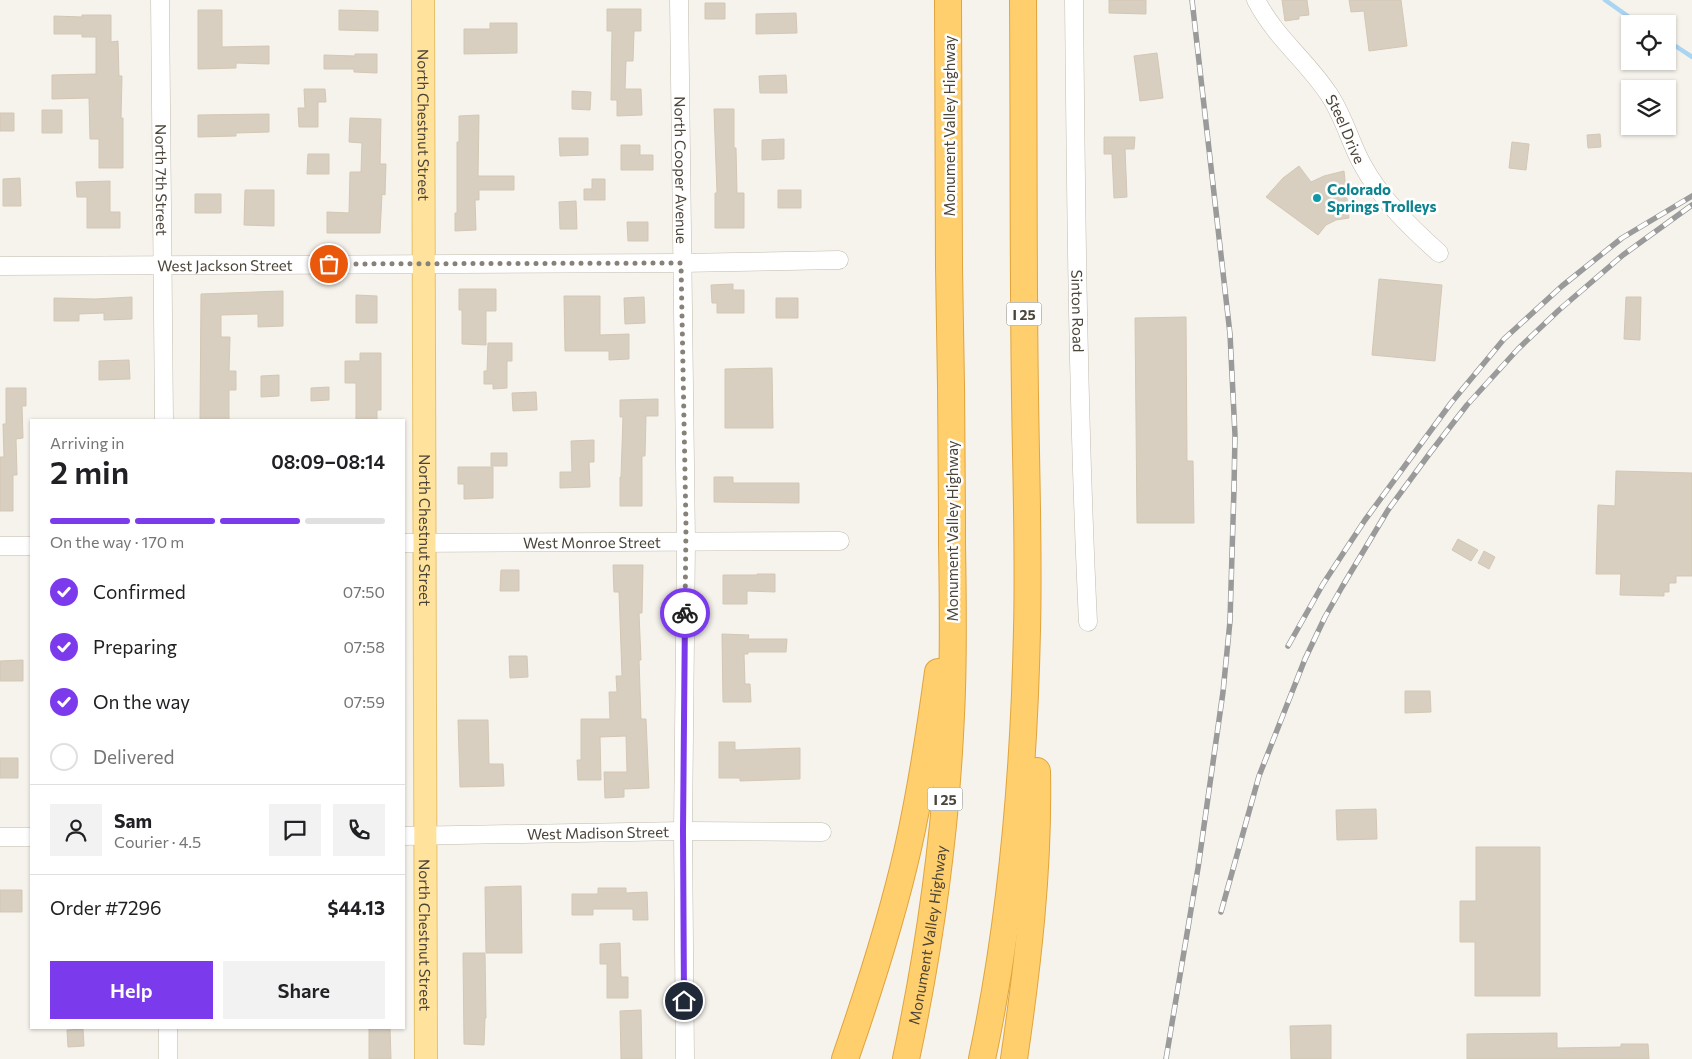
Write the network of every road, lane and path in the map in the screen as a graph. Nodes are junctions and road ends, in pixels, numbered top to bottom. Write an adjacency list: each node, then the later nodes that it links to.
1 (160, 0): 11 (street, North 7th Street)
2 (423, 0): 12 (main road, North Chestnut Street)
3 (679, 0): 10 (street, North Cooper Avenue)
4 (948, 0): 15 (highway, Monument Valley Highway / I 25)
5 (1023, 0): 22 (highway, I 25)
6 (1074, 0): 21 (street, Sinton Road)
7 (1256, 0): 8 (street, Steel Drive)
8 (1439, 253)
9 (839, 260): 10 (street, West Jackson Street)
10 (681, 263): 12 (street, West Jackson Street); 17 (street, North Cooper Avenue)
11 (163, 264): 12 (street, West Jackson Street); 13 (street, West Jackson Street); 14 (street, North 7th Street)
12 (426, 264): 18 (main road, North Chestnut Street)
13 (0, 266)
14 (164, 419)
15 (952, 537): 32 (highway); 33 (highway, Monument Valley Highway / I 25)
16 (840, 541): 17 (street, West Monroe Street)
17 (686, 542): 18 (street, West Monroe Street); 23 (street, North Cooper Avenue)
18 (414, 544): 25 (main road, North Chestnut Street)
19 (0, 546): 20 (street)
20 (30, 546)
21 (1088, 622)
22 (1028, 627): 34 (highway, I 25); 35 (highway)
23 (683, 831): 24 (street, West Madison Street); 25 (street, West Madison Street); 31 (street, North Cooper Avenue)
24 (822, 832)
25 (414, 836): 30 (main road, North Chestnut Street)
26 (0, 837): 27 (street)
27 (30, 837)
28 (168, 1029): 29 (street)
29 (168, 1059)
30 (426, 1059)
31 (685, 1059)
32 (845, 1059)
33 (906, 1059)
34 (982, 1059)
35 (1014, 1059)

